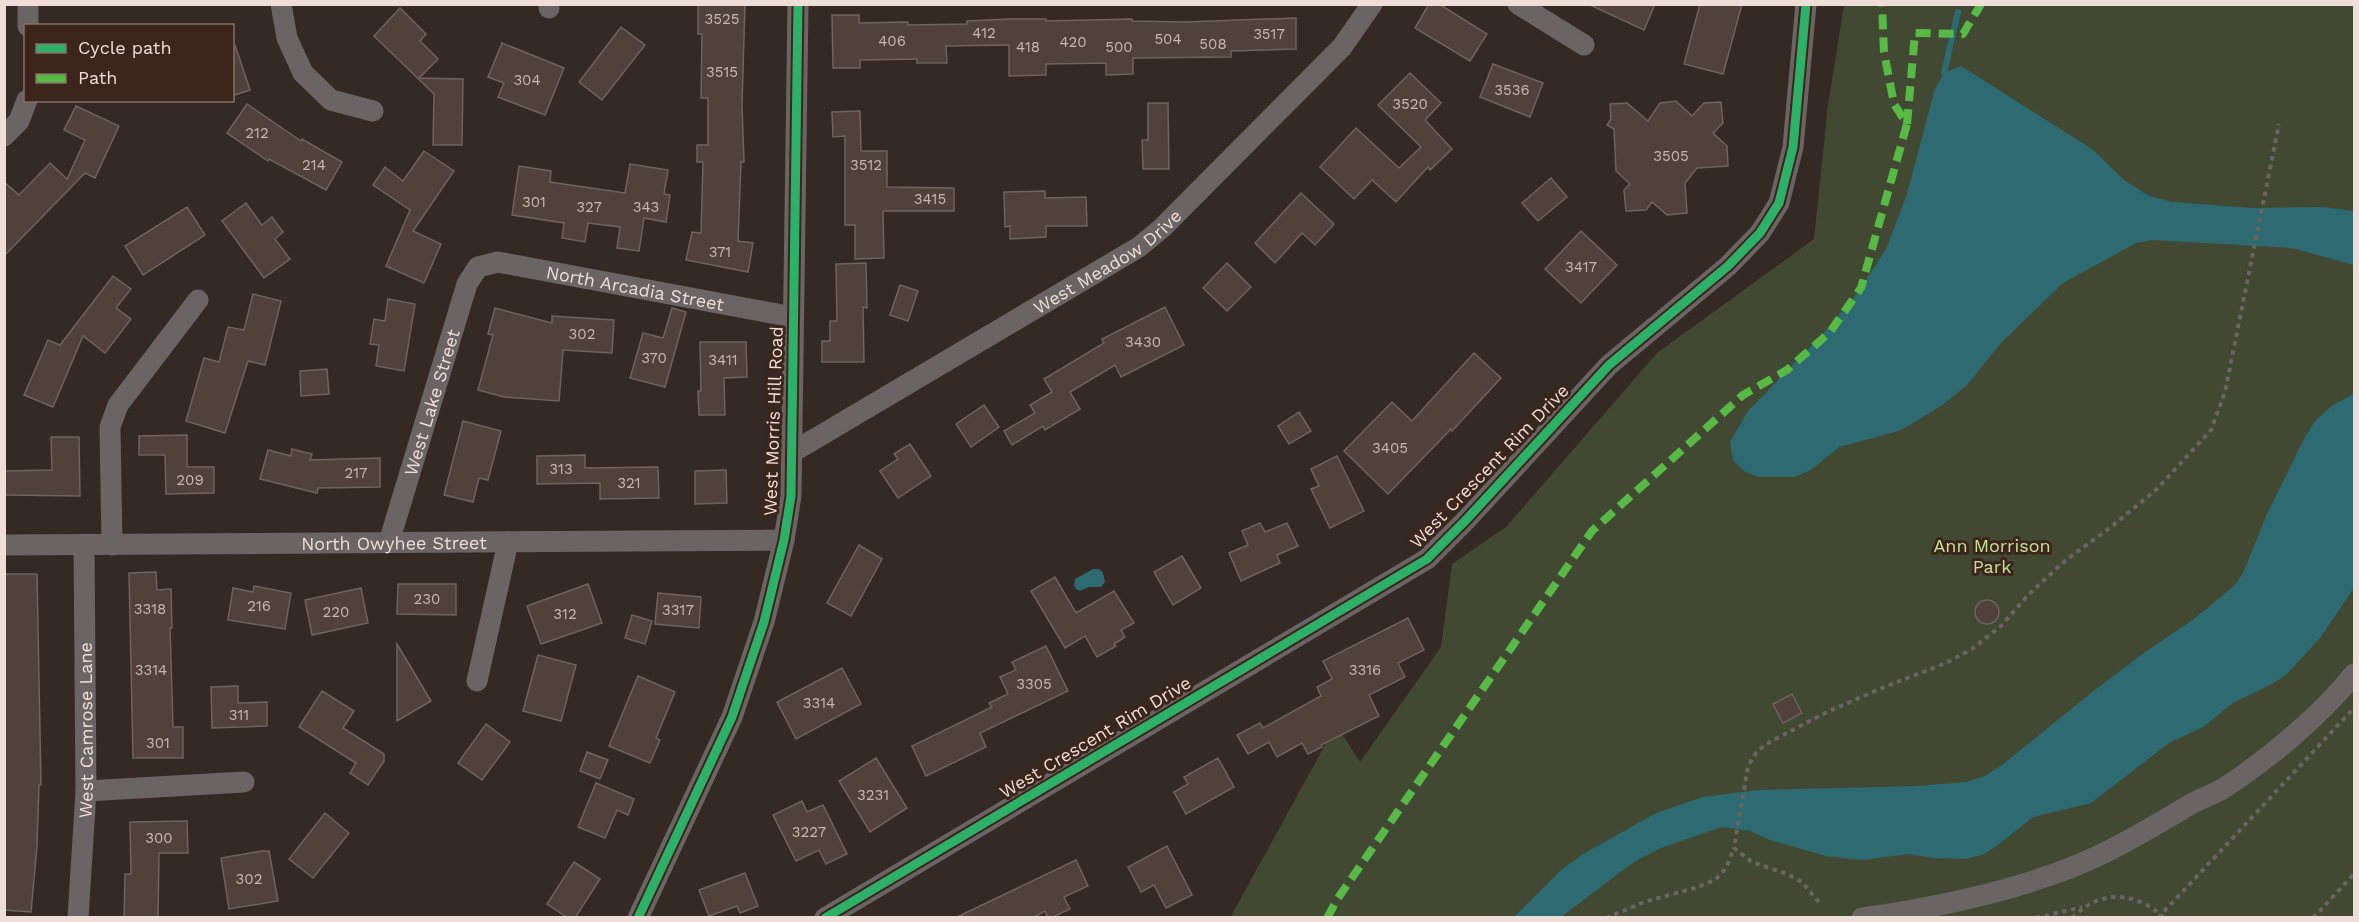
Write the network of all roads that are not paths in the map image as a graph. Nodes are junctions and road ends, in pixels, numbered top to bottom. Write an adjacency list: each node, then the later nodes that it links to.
1 (28, 4): 7 (street)
2 (281, 4): 10 (street)
3 (798, 4): 14 (street, West Morris Hill Road)
4 (1372, 4): 15 (street, West Meadow Drive)
5 (1518, 4): 8 (street)
6 (1806, 4): 28 (street, West Crescent Rim Drive)
7 (28, 24)
8 (1584, 45)
9 (26, 102): 11 (street)
10 (374, 111)
11 (4, 136)
12 (478, 267): 14 (street, North Arcadia Street); 17 (street, West Lake Street)
13 (198, 300): 21 (street)
14 (794, 317): 15 (street, West Morris Hill Road)
15 (791, 453): 16 (street, West Morris Hill Road)
16 (784, 540): 18 (street, North Owyhee Street); 27 (street, West Morris Hill Road)
17 (389, 542): 18 (street, North Owyhee Street); 21 (street, North Owyhee Street)
18 (508, 542): 23 (street)
19 (4, 545): 20 (street, North Owyhee Street)
20 (84, 545): 21 (street, North Owyhee Street); 25 (street, West Camrose Lane)
21 (111, 545)
22 (2355, 674): 29 (street)
23 (477, 681)
24 (244, 782): 25 (street)
25 (86, 791): 26 (street, West Camrose Lane)
26 (78, 918)
27 (638, 918)
28 (825, 918)
29 (1862, 918)

